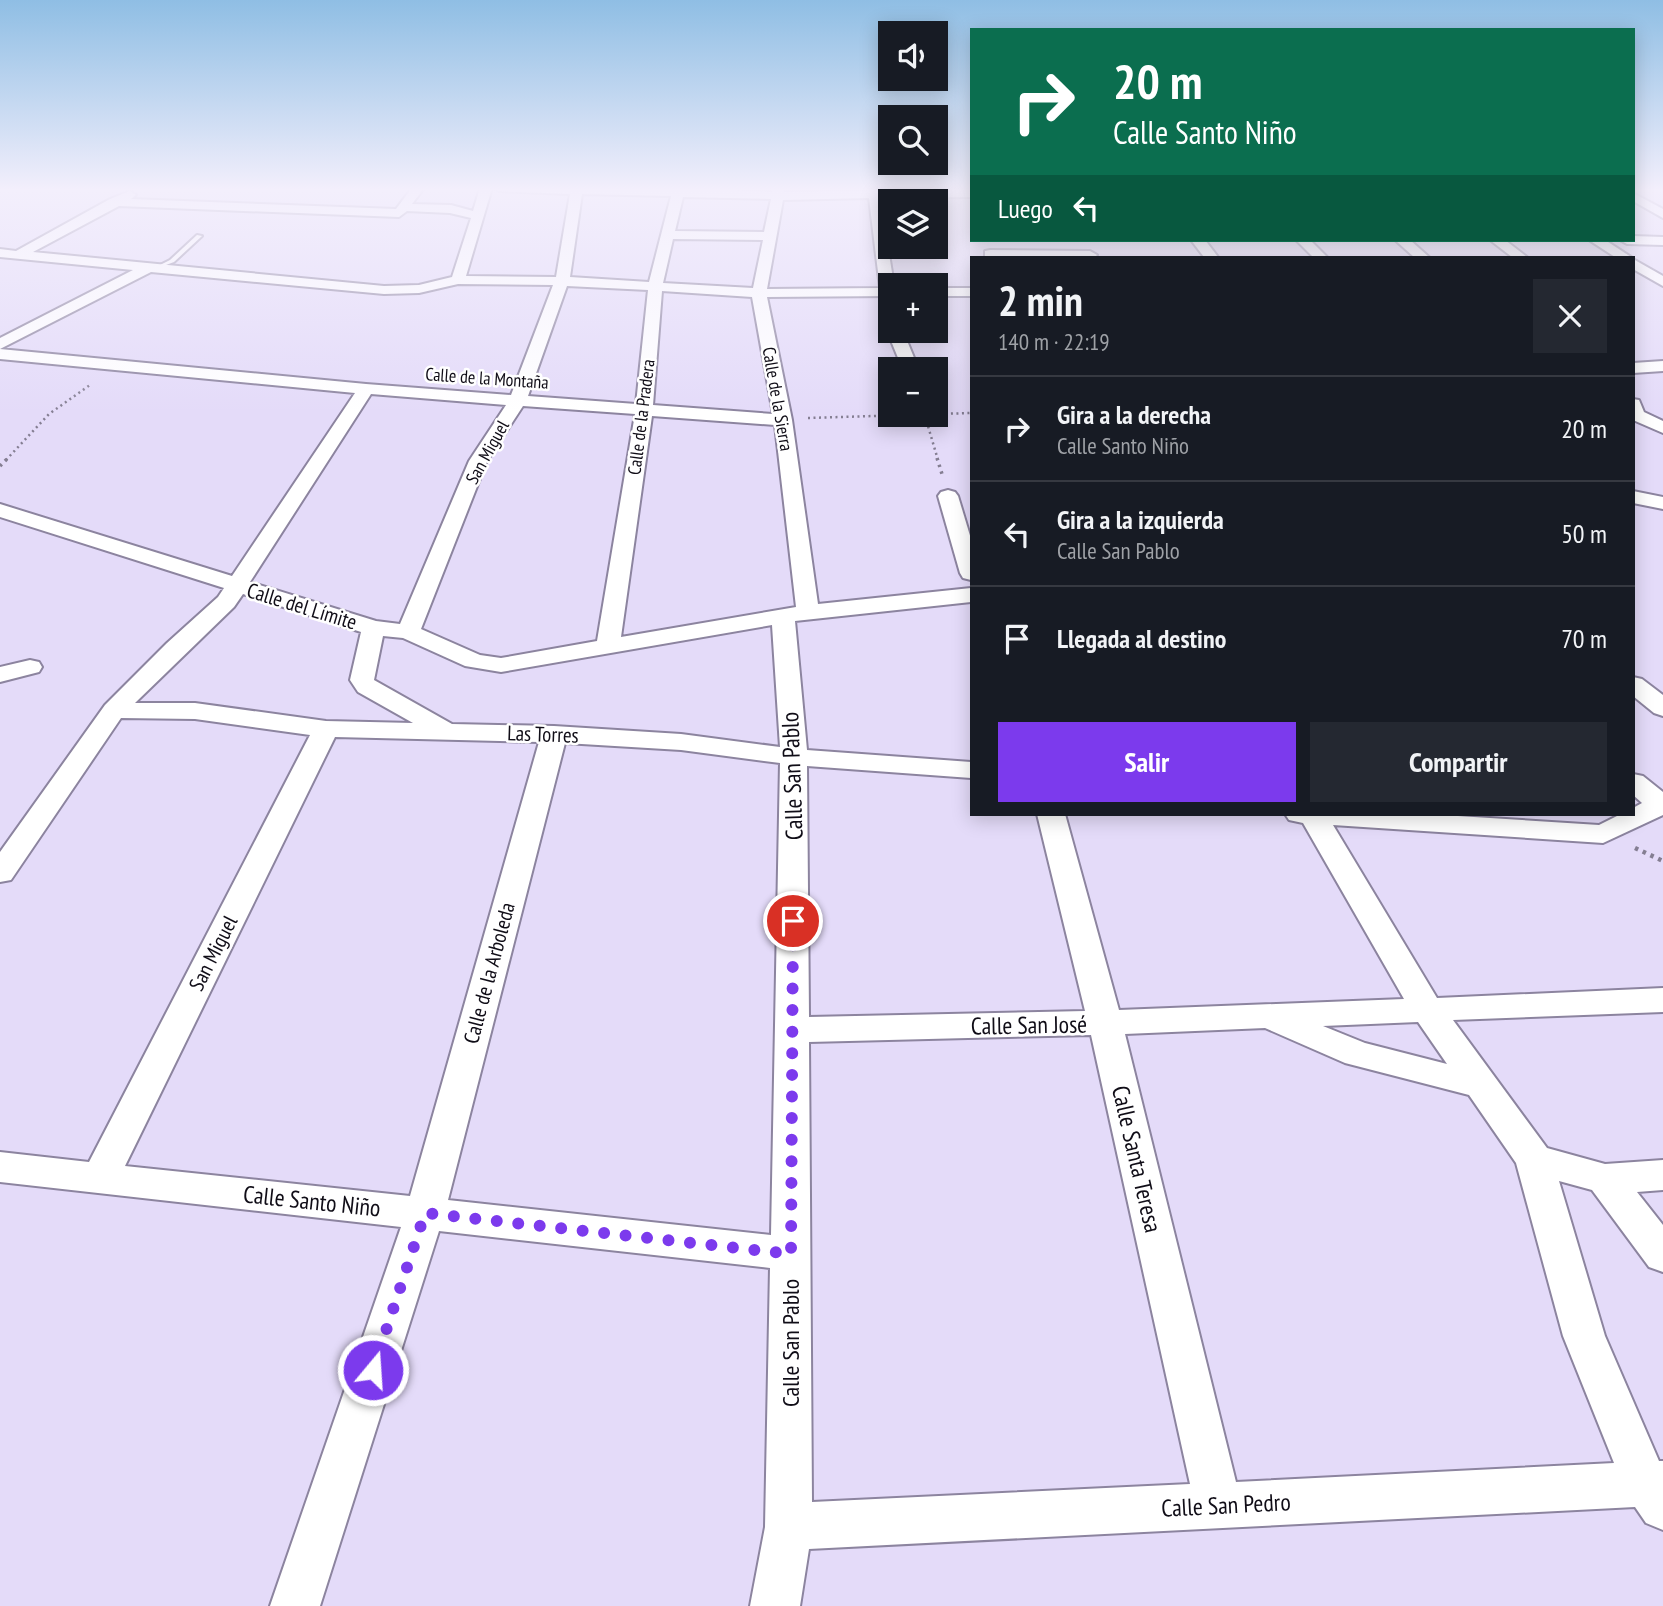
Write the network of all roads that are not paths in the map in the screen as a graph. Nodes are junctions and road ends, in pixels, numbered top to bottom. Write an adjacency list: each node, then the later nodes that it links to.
1 (96, 263): 8 (street)
2 (165, 263): 8 (lane)
3 (463, 263): 9 (street)
4 (564, 263): 11 (street, San Miguel)
5 (661, 263): 13 (street, Calle de la Pradera)
6 (765, 263): 18 (street, Calle de la Sierra)
7 (1635, 264): 10 (street)
8 (155, 266): 14 (street); 19 (street)
9 (458, 280): 11 (street); 14 (street)
10 (1663, 284): 12 (street)
11 (560, 285): 13 (street); 14 (street); 24 (street, San Miguel)
12 (1643, 285)
13 (655, 288): 18 (street); 25 (street, Calle de la Pradera)
14 (419, 289)
15 (878, 292): 18 (street)
16 (948, 292): 17 (street)
17 (970, 292)
18 (759, 293): 27 (street, Calle de la Sierra)
19 (0, 344)
20 (0, 355): 23 (street, Calle de la Montaña)
21 (1663, 366): 22 (street)
22 (1635, 368)
23 (366, 389): 24 (street, Calle de la Montaña); 34 (street)
24 (517, 401): 25 (street, Calle de la Montaña); 38 (street, San Miguel)
25 (644, 411): 27 (street, Calle de la Montaña); 39 (street, Calle de la Pradera)
26 (1635, 411): 28 (street)
27 (783, 420): 36 (street, Calle de la Sierra)
28 (1663, 428)
29 (948, 496): 33 (street)
30 (1635, 497): 31 (street)
31 (1663, 503)
32 (0, 510): 34 (street, Calle del Límite)
33 (970, 570)
34 (237, 585): 37 (street, Calle del Límite); 44 (street)
35 (970, 595): 36 (street, Calle del Límite)
36 (796, 614): 39 (street, Calle del Límite); 48 (street, Calle San Pablo)
37 (373, 628): 38 (street, Calle del Límite); 46 (street)
38 (408, 632): 39 (street, Calle del Límite)
39 (608, 648)
40 (30, 667): 41 (street)
41 (0, 675)
42 (1635, 686): 43 (street)
43 (1663, 708)
44 (114, 710): 45 (street, Las Torres); 55 (street)
45 (326, 729): 46 (street, Las Torres); 65 (street, San Miguel)
46 (446, 732): 47 (street, Las Torres)
47 (554, 734): 48 (street, Las Torres); 67 (street, Calle de la Arboleda)
48 (794, 757): 49 (street, Las Torres); 60 (street, Calle San Pablo)
49 (970, 770)
50 (1635, 784): 51 (street)
51 (1662, 805): 54 (street)
52 (1052, 816): 59 (street, Calle Santa Teresa)
53 (1308, 816): 57 (street)
54 (1337, 816)
55 (0, 873)
56 (1663, 1000): 57 (street, Calle San José)
57 (1428, 1011): 58 (street, Calle San José); 61 (street)
58 (1266, 1015): 59 (street, Calle San José); 61 (street, Calle San José)
59 (1105, 1023): 60 (street, Calle San José); 71 (street, Calle Santa Teresa)
60 (793, 1030): 68 (street, Calle San Pablo)
61 (1480, 1085): 62 (street)
62 (1534, 1159): 66 (street); 70 (street)
63 (0, 1167): 65 (street, Calle Santo Niño)
64 (1663, 1175): 66 (street)
65 (100, 1178): 67 (street, Calle Santo Niño)
66 (1605, 1179): 69 (street)
67 (425, 1213): 68 (street, Calle Santo Niño); 73 (street, Calle de la Arboleda)
68 (791, 1254): 72 (street, Calle San Pablo)
69 (1663, 1255)
70 (1657, 1492): 71 (street, Calle San Pedro)
71 (1218, 1505): 72 (street, Calle San Pedro)
72 (789, 1527): 74 (street, Calle San Pablo)
73 (295, 1606)
74 (775, 1606)

